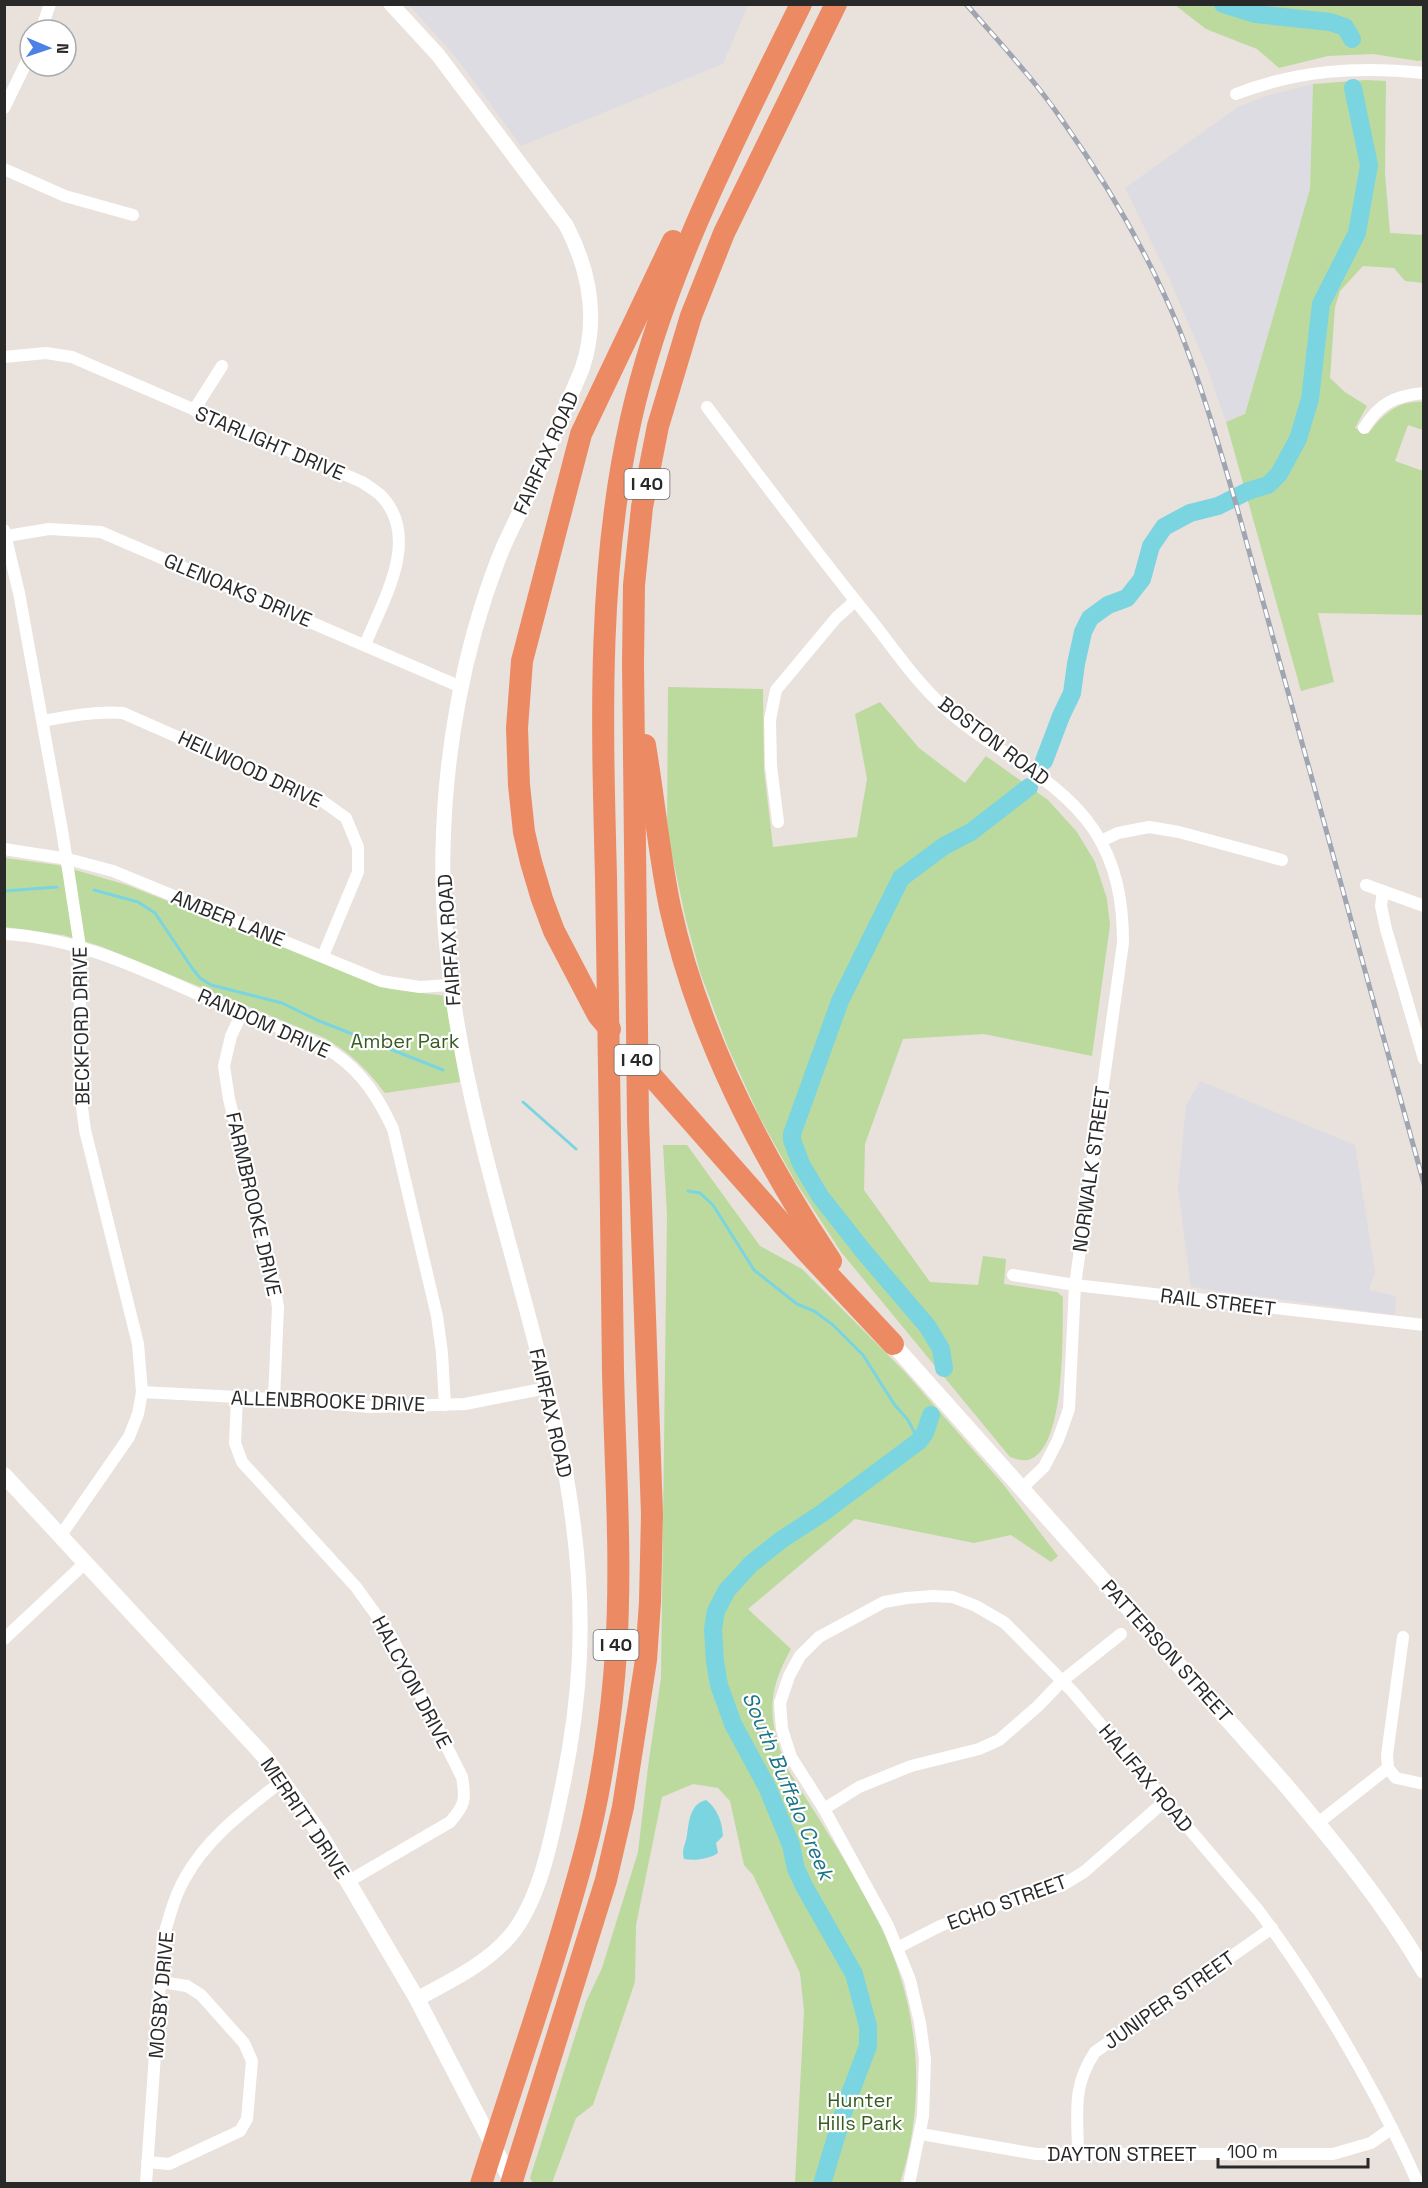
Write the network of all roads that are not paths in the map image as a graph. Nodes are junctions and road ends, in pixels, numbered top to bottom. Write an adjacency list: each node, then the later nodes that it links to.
1 (391, 4): 20 (street, FAIRFAX ROAD)
2 (800, 4): 39 (highway); 70 (highway, I 40)
3 (836, 4): 17 (highway, I 40)
4 (1424, 73): 6 (street)
5 (19, 78): 7 (street)
6 (1236, 94)
7 (4, 108)
8 (4, 169): 9 (street)
9 (133, 215)
10 (4, 357): 14 (street, STARLIGHT DRIVE)
11 (222, 366): 14 (street)
12 (1424, 393): 15 (street)
13 (707, 407): 18 (street, BOSTON ROAD)
14 (194, 410): 19 (street, STARLIGHT DRIVE)
15 (1364, 428)
16 (6, 533): 19 (street, GLENOAKS DRIVE); 21 (street, BECKFORD DRIVE)
17 (634, 585): 39 (highway); 71 (highway, I 40)
18 (855, 601): 22 (street); 23 (street, BOSTON ROAD)
19 (365, 645): 20 (street, GLENOAKS DRIVE)
20 (461, 687): 33 (street, FAIRFAX ROAD)
21 (43, 721): 25 (street, BECKFORD DRIVE); 32 (street, HEILWOOD DRIVE)
22 (778, 822)
23 (1101, 841): 26 (street); 37 (street, NORWALK STREET)
24 (4, 849): 25 (street, AMBER LANE)
25 (68, 859): 31 (street, BECKFORD DRIVE); 32 (street, AMBER LANE)
26 (1282, 860)
27 (1366, 885): 28 (street)
28 (1383, 891): 29 (street); 35 (street)
29 (1424, 906)
30 (4, 934): 31 (street, RANDOM DRIVE)
31 (80, 947): 34 (street, RANDOM DRIVE); 41 (street, BECKFORD DRIVE)
32 (323, 956): 33 (street, AMBER LANE)
33 (449, 985): 40 (street, FAIRFAX ROAD)
34 (242, 1013): 43 (street, FARMBROOKE DRIVE); 44 (street, RANDOM DRIVE)
35 (1424, 1059)
36 (1013, 1275): 37 (street, RAIL STREET)
37 (1075, 1285): 38 (street, RAIL STREET); 46 (street, NORWALK STREET)
38 (1424, 1325)
39 (893, 1344): 46 (main road, PATTERSON STREET)
40 (548, 1388): 44 (street, ALLENBROOKE DRIVE); 64 (street, FAIRFAX ROAD)
41 (142, 1392): 42 (street, ALLENBROOKE DRIVE); 47 (street, BECKFORD DRIVE)
42 (237, 1397): 43 (street, ALLENBROOKE DRIVE); 59 (street, HALCYON DRIVE)
43 (274, 1399): 44 (street, ALLENBROOKE DRIVE)
44 (445, 1405)
45 (4, 1475): 47 (main road, MERRITT DRIVE)
46 (1023, 1487): 58 (main road, PATTERSON STREET)
47 (61, 1535): 48 (main road, MERRITT DRIVE)
48 (85, 1563): 51 (street); 54 (main road, MERRITT DRIVE)
49 (1121, 1634): 52 (street)
50 (1403, 1637): 53 (street)
51 (4, 1638)
52 (1062, 1681): 56 (street, HALIFAX ROAD); 57 (street); 57 (street, HALIFAX ROAD)
53 (1388, 1768): 55 (street); 58 (street)
54 (283, 1780): 59 (main road, MERRITT DRIVE); 63 (street, MOSBY DRIVE)
55 (1424, 1784)
56 (1165, 1802): 60 (street, HALIFAX ROAD); 61 (street, ECHO STREET)
57 (824, 1809): 61 (street)
58 (1318, 1823): 62 (main road, PATTERSON STREET)
59 (349, 1881): 64 (main road, MERRITT DRIVE)
60 (1272, 1928): 65 (street, HALIFAX ROAD); 67 (street, JUNIPER STREET)
61 (897, 1948): 66 (street)
62 (1424, 1971)
63 (161, 1982): 68 (street, MOSBY DRIVE); 68 (street)
64 (417, 1999): 71 (main road, MERRITT DRIVE)
65 (1392, 2128): 67 (street, DAYTON STREET); 73 (street, HALIFAX ROAD)
66 (921, 2134): 67 (street, DAYTON STREET); 72 (street)
67 (1078, 2155)
68 (147, 2162): 69 (street, MOSBY DRIVE)
69 (146, 2184)
70 (482, 2184)
71 (512, 2184)
72 (909, 2184)
73 (1418, 2184)

